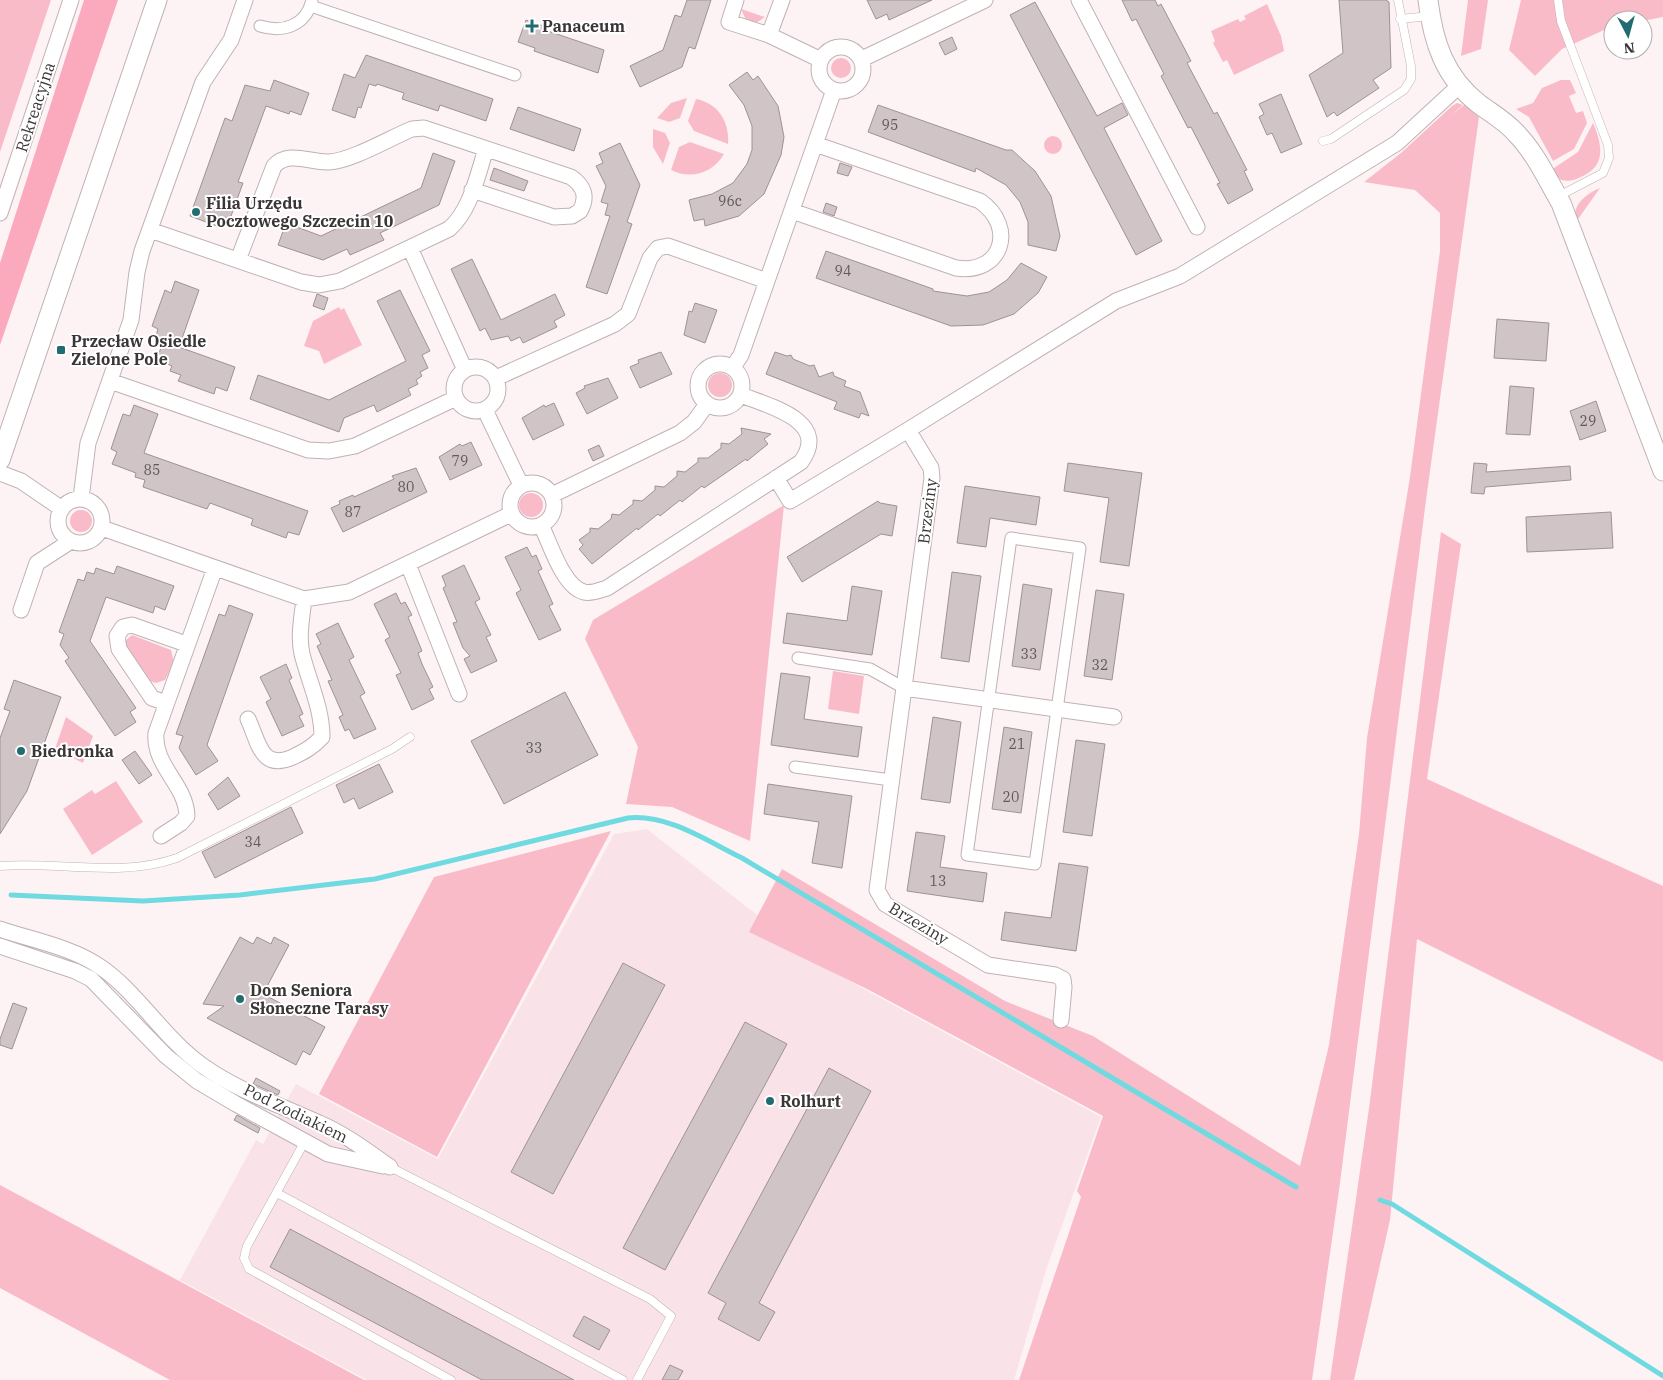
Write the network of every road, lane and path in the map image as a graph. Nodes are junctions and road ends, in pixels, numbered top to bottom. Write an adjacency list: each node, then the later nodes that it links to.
1 (71, 0): 26 (street, Rekreacyjna)
2 (156, 0): 41 (street)
3 (245, 0): 28 (street)
4 (736, 0): 14 (street)
5 (782, 0): 14 (street)
6 (985, 0): 15 (street)
7 (1079, 0): 27 (street)
8 (1398, 0): 12 (lane)
9 (1558, 0): 24 (lane)
10 (312, 3): 13 (street); 17 (street)
11 (1429, 8): 12 (lane); 18 (street)
12 (1400, 19): 20 (lane)
13 (260, 26)
14 (769, 35): 16 (street)
15 (862, 59): 16 (street); 19 (street)
16 (821, 60): 19 (street)
17 (515, 75)
18 (1460, 85): 24 (street); 40 (street)
19 (834, 90): 21 (street)
20 (1323, 141)
21 (815, 144): 25 (street); 25 (street)
22 (486, 149): 23 (street); 23 (street); 30 (street)
23 (472, 190): 29 (street)
24 (1557, 197): 42 (street)
25 (792, 211): 31 (street)
26 (0, 213)
27 (1197, 227)
28 (150, 230): 30 (street); 35 (street)
29 (410, 248): 30 (street); 33 (street)
30 (238, 260)
31 (767, 282): 32 (street); 34 (street)
32 (733, 367): 36 (street); 38 (street)
33 (465, 370): 34 (street); 37 (street)
34 (496, 378): 39 (street)
35 (110, 381): 37 (street); 47 (street)
36 (741, 394): 38 (street); 44 (street)
37 (456, 398): 39 (street)
38 (707, 404): 46 (street)
39 (485, 410): 45 (street)
40 (908, 430): 44 (street); 59 (street, Brzeziny)
41 (0, 460)
42 (1663, 471)
43 (0, 473): 48 (street)
44 (776, 478): 50 (street)
45 (521, 485): 46 (street); 49 (street)
46 (552, 495): 50 (street)
47 (81, 498): 48 (street); 51 (street)
48 (62, 508): 52 (street)
49 (511, 514): 50 (street); 53 (street)
50 (541, 525)
51 (102, 528): 52 (street); 54 (street)
52 (71, 541): 56 (street)
53 (408, 564): 55 (street); 60 (street)
54 (214, 568): 55 (street); 57 (street)
55 (304, 599): 65 (street)
56 (20, 610)
57 (186, 644): 62 (street); 62 (street)
58 (798, 658): 59 (street)
59 (904, 688): 61 (street); 68 (street, Brzeziny)
60 (459, 694)
61 (988, 700): 63 (street); 63 (street); 63 (street)
62 (166, 703): 69 (street)
63 (1057, 709): 64 (street)
64 (1114, 717)
65 (248, 719)
66 (410, 737): 70 (lane)
67 (795, 767): 68 (street)
68 (891, 780): 73 (street, Brzeziny)
69 (161, 836)
70 (0, 866)
71 (0, 929): 75 (street, Pod Zodiakiem)
72 (0, 946): 74 (street, Pod Zodiakiem)
73 (1060, 1020)
74 (305, 1141): 75 (street, Pod Zodiakiem); 76 (lane)
75 (390, 1167): 79 (lane)
76 (277, 1193): 77 (lane); 78 (lane)
77 (451, 1380)
78 (623, 1380)
79 (637, 1380)

